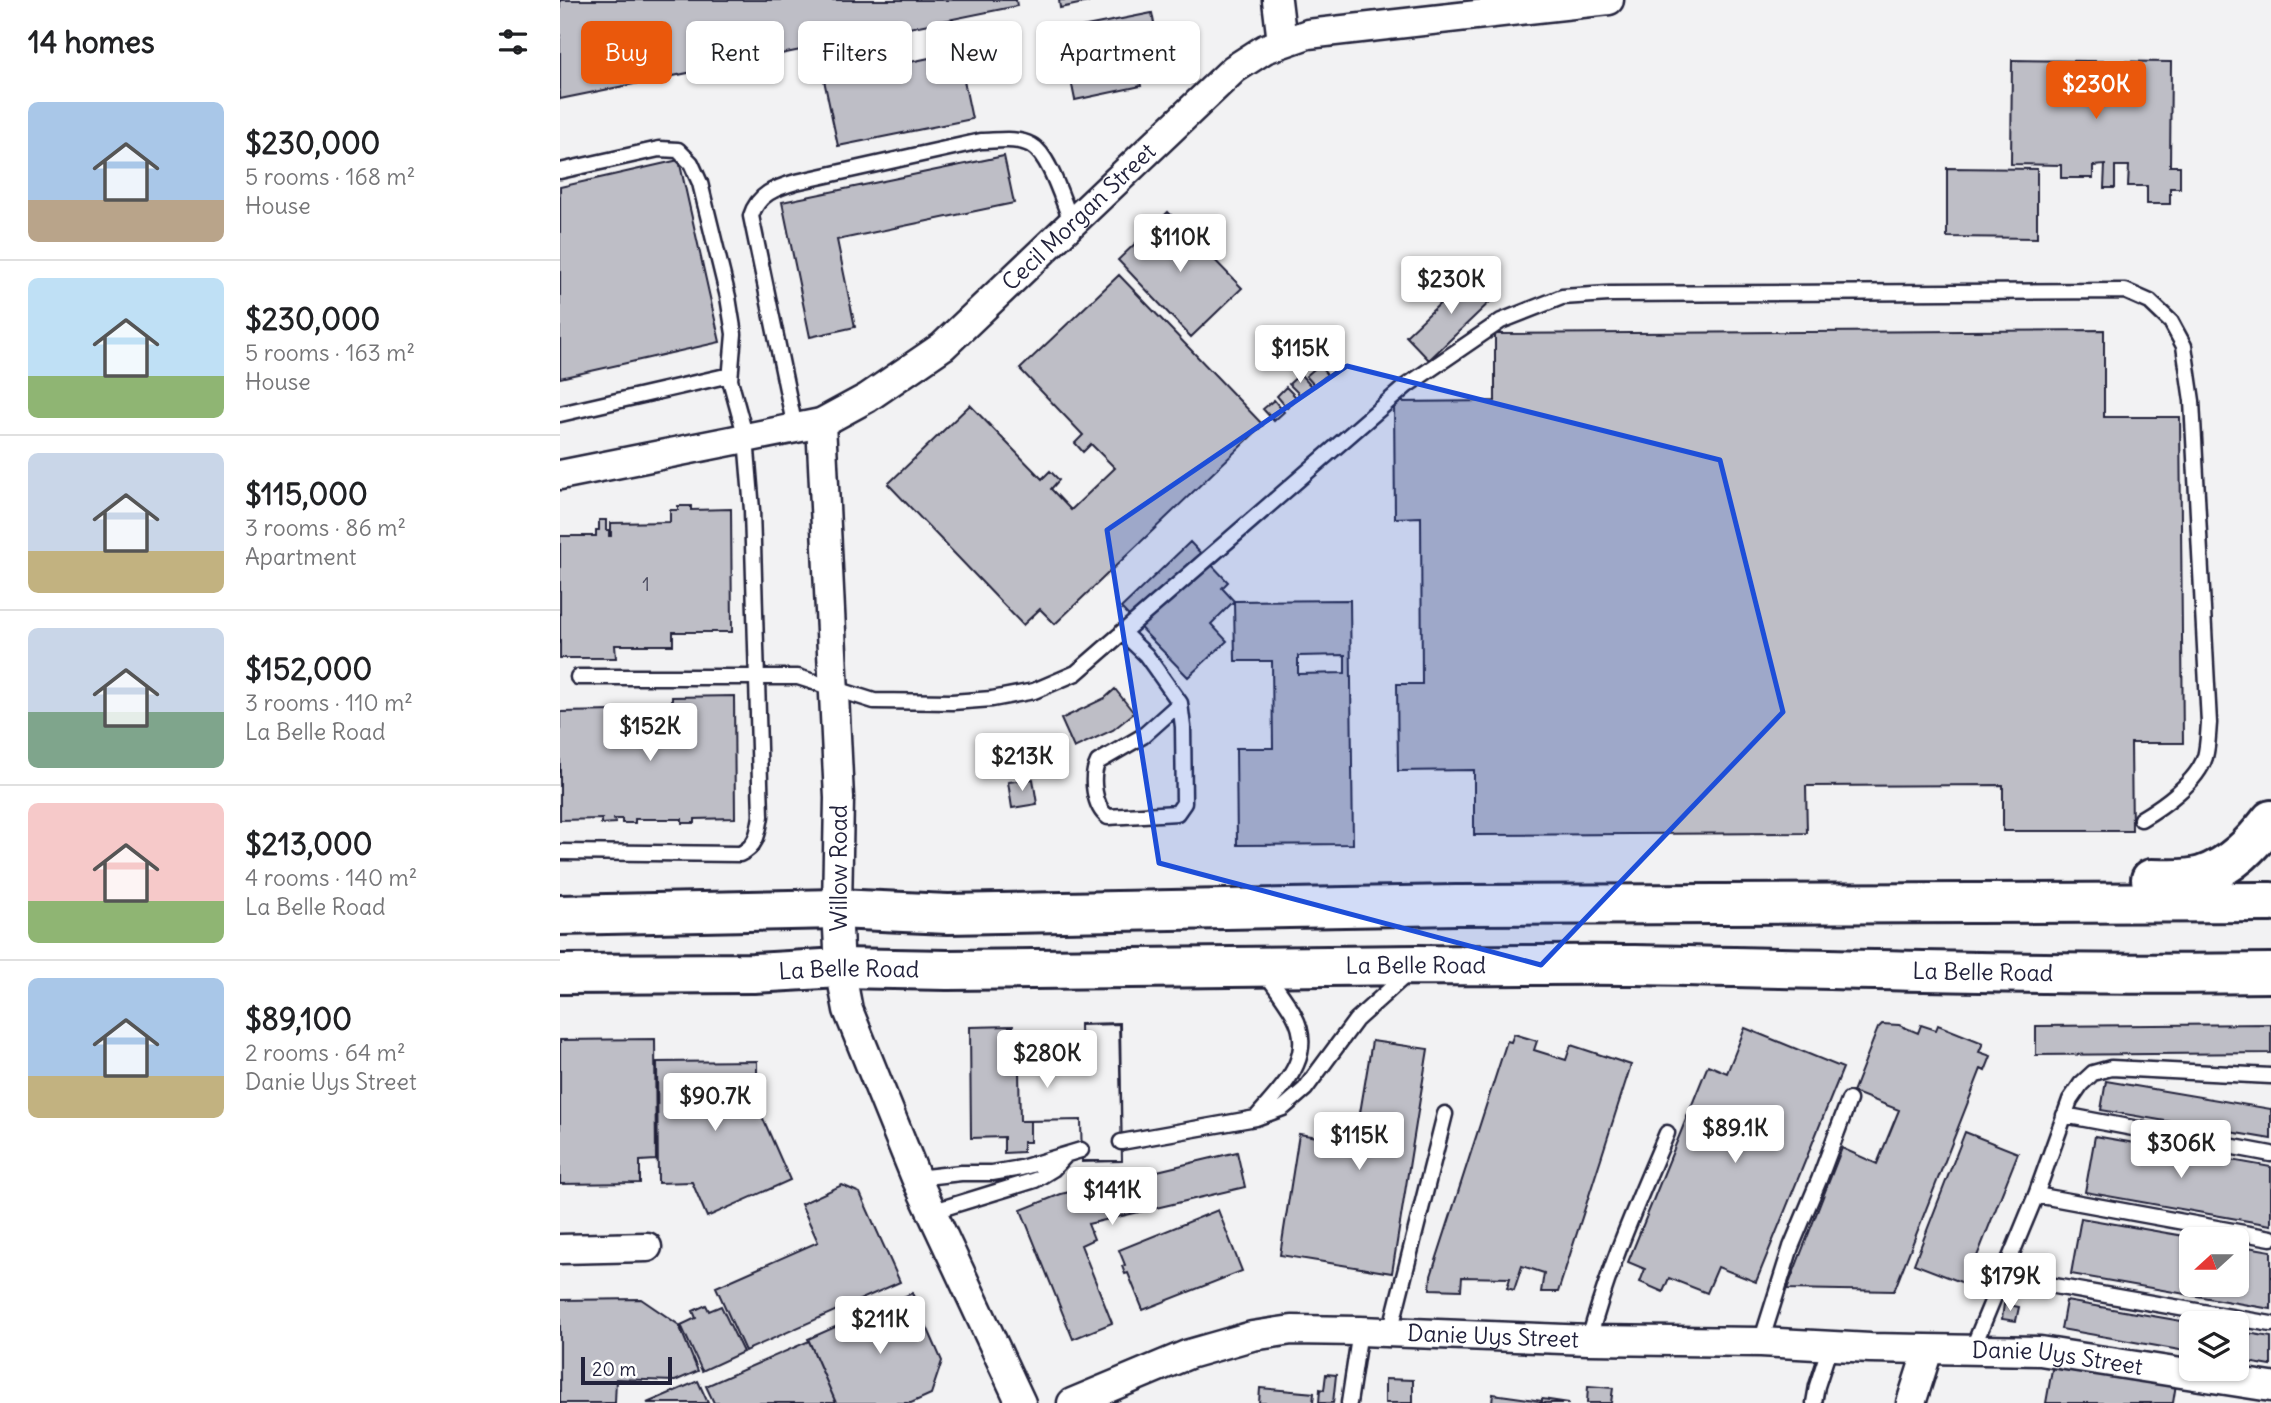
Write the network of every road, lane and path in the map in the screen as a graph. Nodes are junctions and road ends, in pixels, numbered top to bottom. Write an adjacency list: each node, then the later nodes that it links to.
1 (1277, 0): 4 (street)
2 (1609, 0): 3 (street, Cecil Morgan Street)
3 (1445, 9): 4 (street, Cecil Morgan Street)
4 (1282, 42): 6 (street, Cecil Morgan Street)
5 (560, 171): 7 (lane)
6 (1072, 223): 9 (street, Cecil Morgan Street); 9 (lane)
7 (730, 375): 8 (lane); 10 (lane)
8 (560, 414)
9 (808, 425): 10 (street, Cecil Morgan Street); 15 (street, Willow Road)
10 (746, 438): 11 (street, Cecil Morgan Street); 13 (lane)
11 (560, 475)
12 (1122, 632): 15 (lane); 16 (lane); 17 (lane)
13 (757, 676): 14 (lane); 15 (lane); 19 (lane)
14 (578, 677)
15 (832, 687): 22 (street, Willow Road)
16 (1180, 704): 16 (lane)
17 (2141, 819)
18 (2271, 820): 21 (main road)
19 (560, 852)
20 (2271, 902): 21 (main road)
21 (1784, 903): 22 (main road)
22 (837, 909): 23 (main road); 26 (street, Willow Road)
23 (560, 915)
24 (1417, 965): 25 (main road, La Belle Road); 27 (main road, La Belle Road); 33 (lane)
25 (1261, 967): 26 (main road, La Belle Road); 33 (lane)
26 (840, 968): 28 (main road, La Belle Road); 37 (street, Willow Road)
27 (2271, 973)
28 (560, 974)
29 (2271, 1076): 32 (lane)
30 (1849, 1100): 48 (lane)
31 (1445, 1114): 46 (lane)
32 (2064, 1115): 36 (lane); 38 (lane)
33 (1256, 1118): 35 (lane)
34 (1667, 1133): 47 (lane)
35 (1121, 1142)
36 (2271, 1154)
37 (916, 1178): 39 (street, Willow Road); 39 (lane)
38 (2036, 1195): 40 (lane); 43 (lane)
39 (931, 1212): 53 (street, Willow Road)
40 (2271, 1238)
41 (647, 1247): 42 (street)
42 (560, 1249)
43 (2003, 1277): 44 (lane); 51 (lane)
44 (2271, 1324)
45 (1360, 1331): 46 (street, Danie Uys Street); 54 (street, Danie Uys Street); 55 (lane)
46 (1390, 1332): 47 (street, Danie Uys Street)
47 (1588, 1340): 48 (street, Danie Uys Street)
48 (1761, 1342): 49 (street, Danie Uys Street)
49 (1830, 1346): 50 (street, Danie Uys Street); 56 (lane)
50 (1928, 1350): 51 (street, Danie Uys Street); 57 (street)
51 (1972, 1350): 52 (street, Danie Uys Street)
52 (2271, 1387)
53 (1021, 1403)
54 (1072, 1403)
55 (1349, 1403)
56 (1814, 1403)
57 (1911, 1403)

